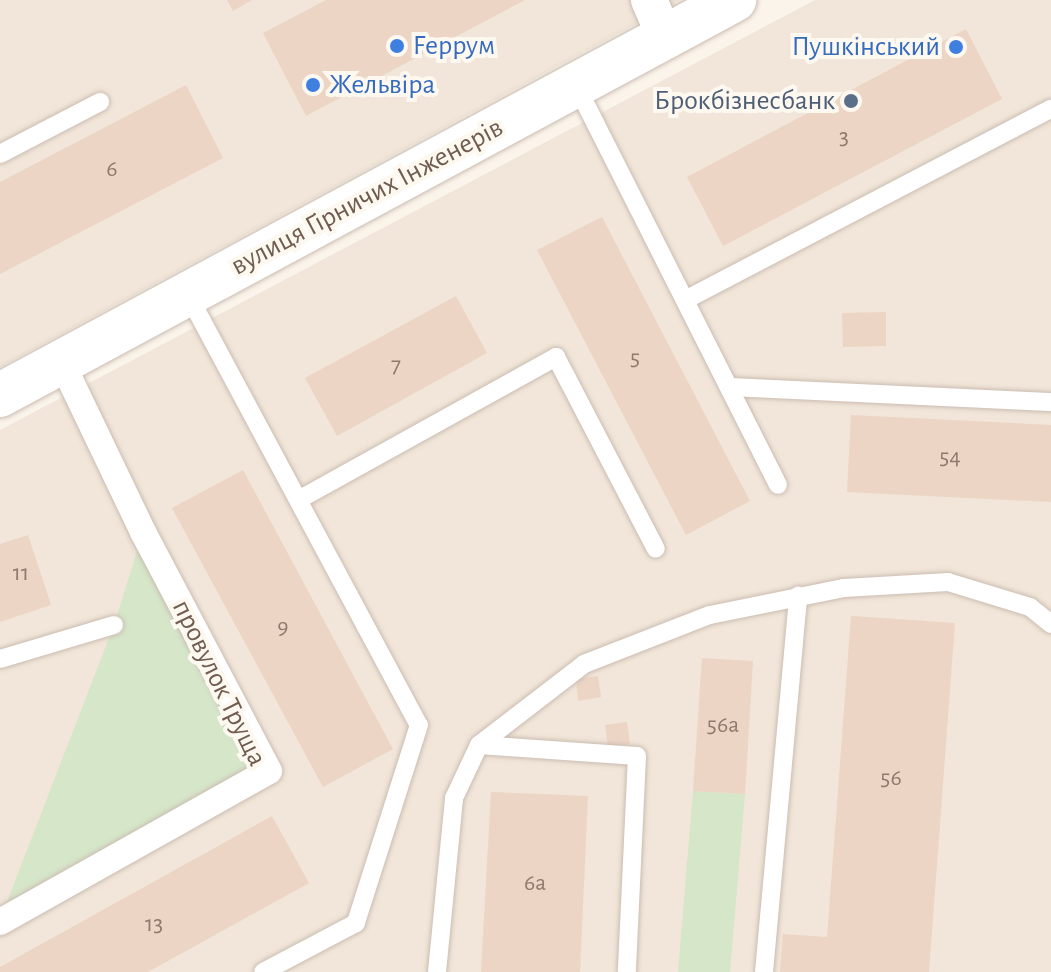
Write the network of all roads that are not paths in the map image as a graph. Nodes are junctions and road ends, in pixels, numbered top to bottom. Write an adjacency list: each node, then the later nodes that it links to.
1 (734, 0): 2 (street, вулиця Гірничих Інженерів)
2 (657, 18): 3 (street, вулиця Гірничих Інженерів)
3 (576, 85): 7 (street, вулиця Гірничих Інженерів); 8 (lane)
4 (100, 102): 6 (lane)
5 (1051, 109): 8 (lane)
6 (0, 154)
7 (187, 293): 9 (street, вулиця Гірничих Інженерів); 14 (lane)
8 (685, 300): 10 (lane)
9 (62, 363): 11 (street, вулиця Гірничих Інженерів); 21 (street, провулок Труща)
10 (729, 387): 12 (lane); 13 (lane)
11 (0, 395)
12 (1051, 402)
13 (778, 485)
14 (300, 499): 15 (lane); 22 (lane)
15 (656, 549)
16 (798, 596): 17 (lane); 20 (lane); 25 (lane)
17 (1051, 624)
18 (114, 625): 19 (lane)
19 (0, 659)
20 (479, 745): 23 (lane); 24 (lane)
21 (0, 922)
22 (263, 972)
23 (437, 972)
24 (627, 972)
25 (764, 972)

